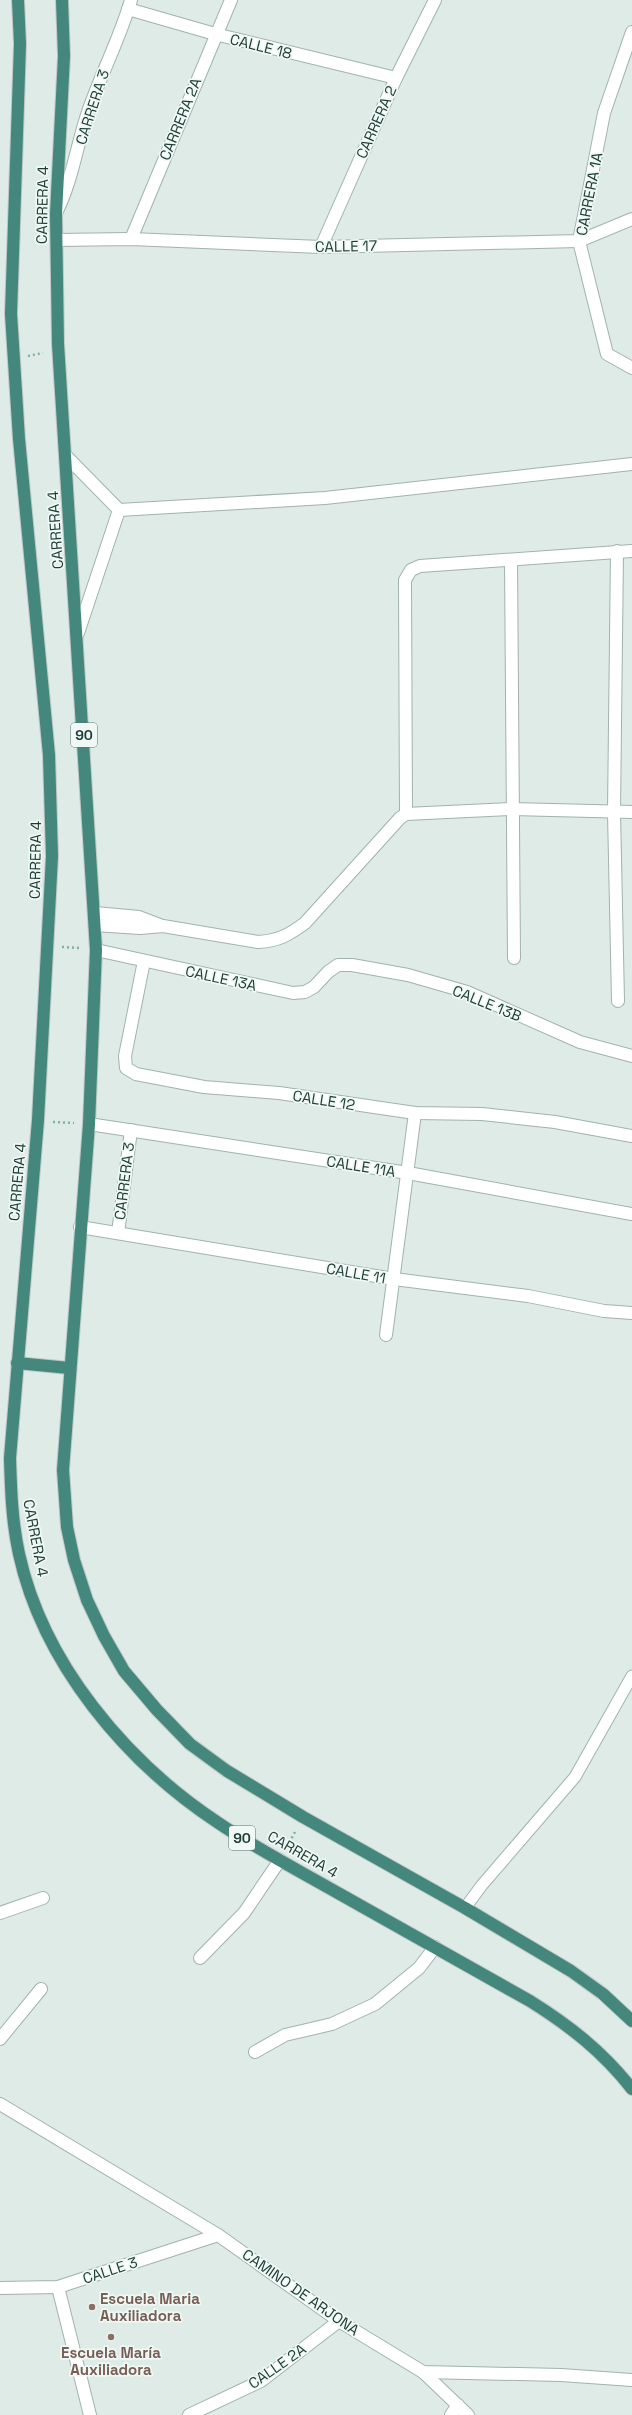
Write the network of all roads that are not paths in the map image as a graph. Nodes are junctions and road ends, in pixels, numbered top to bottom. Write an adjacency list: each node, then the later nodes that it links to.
1 (18, 0): 47 (highway, CARRERA 4 / 90)
2 (62, 0): 9 (highway, CARRERA 4 / 90)
3 (231, 0): 7 (street, CARRERA 2A)
4 (435, 0): 8 (street, CARRERA 2)
5 (129, 5): 7 (street, CALLE 18); 9 (street, CARRERA 3)
6 (632, 32): 13 (street, CARRERA 1A)
7 (215, 34): 8 (street, CALLE 18); 11 (street, CARRERA 2A)
8 (396, 78): 14 (street, CARRERA 2)
9 (56, 214): 12 (highway, CARRERA 4 / 90)
10 (632, 219): 13 (street, CALLE 17)
11 (130, 239): 12 (street, CALLE 17); 14 (street, CALLE 17)
12 (57, 240): 16 (highway, CARRERA 4 / 90)
13 (579, 241): 14 (street, CALLE 17); 15 (street, CARRERA 1A)
14 (321, 247)
15 (631, 368)
16 (66, 456): 18 (street); 22 (highway, CARRERA 4 / 90)
17 (632, 464): 18 (street)
18 (119, 510): 22 (street)
19 (632, 550): 20 (street)
20 (617, 551): 21 (street); 24 (street)
21 (511, 560): 23 (street); 26 (street)
22 (78, 633): 27 (highway, CARRERA 4 / 90)
23 (512, 809): 24 (street); 26 (street); 31 (street)
24 (614, 812): 25 (street); 34 (street)
25 (632, 812)
26 (406, 814): 29 (street)
27 (95, 913): 28 (highway, CARRERA 4 / 90); 29 (street)
28 (95, 925): 29 (street); 30 (highway, CARRERA 4 / 90)
29 (163, 926)
30 (96, 950): 32 (street, CALLE 13A); 37 (highway, CARRERA 4 / 90)
31 (514, 958)
32 (144, 961): 33 (street, CALLE 13A); 36 (street, CALLE 12)
33 (338, 965): 35 (street, CALLE 13B)
34 (618, 1001)
35 (632, 1056)
36 (415, 1113): 39 (street, CALLE 12); 40 (street)
37 (89, 1124): 38 (street, CALLE 11A); 42 (highway, CARRERA 4 / 90)
38 (130, 1130): 40 (street, CALLE 11A); 43 (street, CARRERA 3)
39 (632, 1136)
40 (408, 1173): 41 (street, CALLE 11A); 44 (street)
41 (632, 1214)
42 (80, 1227): 43 (street, CALLE 11); 48 (highway, CARRERA 4 / 90)
43 (118, 1232): 44 (street, CALLE 11)
44 (394, 1279): 45 (street, CALLE 11); 46 (street)
45 (632, 1313)
46 (386, 1335)
47 (17, 1363): 48 (highway); 50 (highway, CARRERA 4 / 90)
48 (69, 1368): 52 (highway, CARRERA 4 / 90)
49 (632, 1676): 52 (lane)
50 (280, 1860): 54 (highway, CARRERA 4 / 90); 55 (street)
51 (44, 1898): 53 (street)
52 (465, 1908): 57 (highway, CARRERA 4 / 90)
53 (0, 1913)
54 (435, 1947): 59 (street); 60 (highway, CARRERA 4 / 90)
55 (200, 1958)
56 (41, 1989): 58 (street)
57 (632, 2020)
58 (0, 2039)
59 (255, 2052)
60 (632, 2089)
61 (0, 2104): 62 (street, CAMINO DE ARJONA)
62 (218, 2236): 63 (street, CALLE 3); 65 (street, CAMINO DE ARJONA)
63 (58, 2286): 64 (street, CALLE 3); 69 (street)
64 (0, 2288)
65 (339, 2321): 66 (street, CAMINO DE ARJONA); 70 (street, CALLE 2A)
66 (422, 2372): 67 (street); 68 (street, CAMINO DE ARJONA)
67 (632, 2380)
68 (458, 2405): 71 (street); 72 (street, CAMINO DE ARJONA)
69 (90, 2415)
70 (189, 2415)
71 (451, 2415)
72 (468, 2415)

